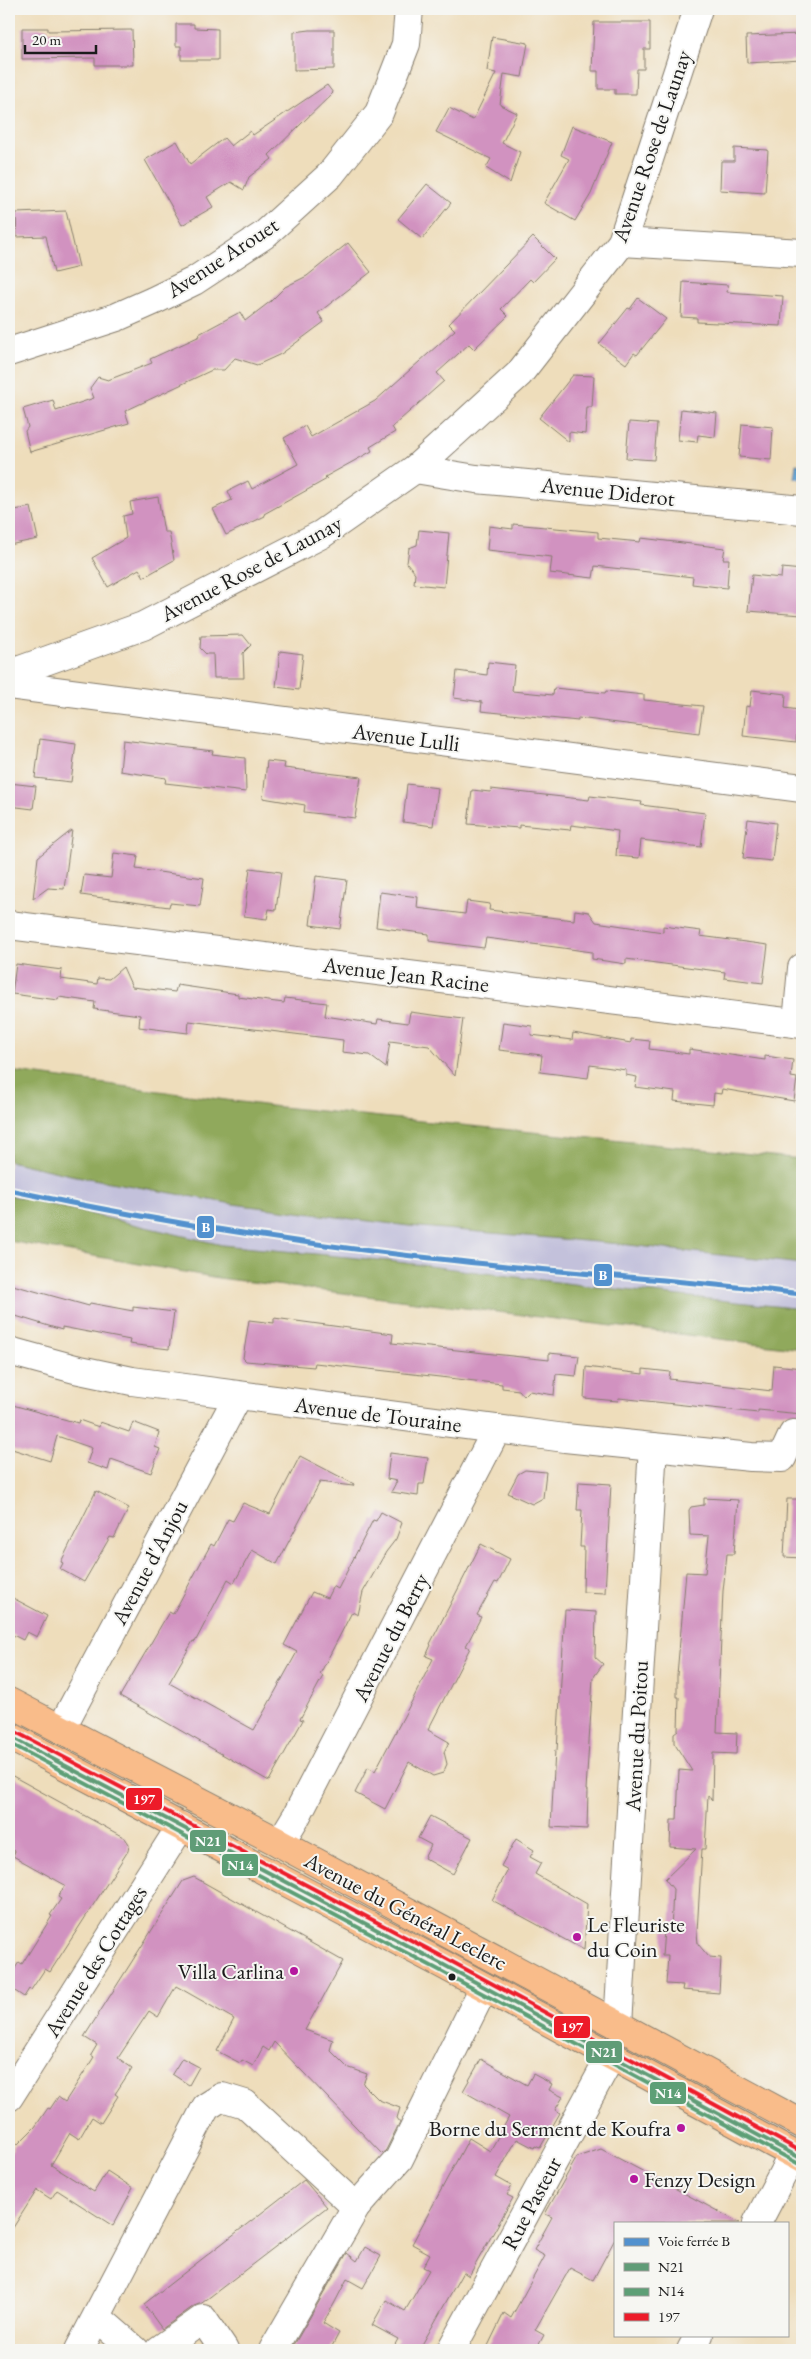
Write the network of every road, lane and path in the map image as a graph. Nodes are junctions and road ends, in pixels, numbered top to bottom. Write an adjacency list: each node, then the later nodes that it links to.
1 (409, 9): 5 (street, Avenue Arouet)
2 (698, 9): 3 (street, Avenue Rose de Launay)
3 (622, 242): 4 (street); 6 (street, Avenue Rose de Launay)
4 (802, 253)
5 (9, 352)
6 (415, 469): 7 (street, Avenue Diderot); 8 (street, Avenue Rose de Launay)
7 (802, 510)
8 (9, 674)
9 (9, 685): 10 (street, Avenue Lulli)
10 (802, 788)
11 (9, 925): 13 (street, Avenue Jean Racine)
12 (802, 968): 13 (street)
13 (799, 1024)
14 (9, 1351): 15 (street, Avenue de Touraine)
15 (238, 1396): 16 (street, Avenue de Touraine); 20 (street, Avenue d'Anjou)
16 (497, 1430): 18 (street, Avenue de Touraine); 23 (street, Avenue du Berry)
17 (802, 1435): 18 (street, Avenue de Touraine)
18 (653, 1447): 25 (street, Avenue du Poitou)
19 (9, 1702): 20 (main road, Avenue du Général Leclerc)
20 (61, 1729): 23 (main road, Avenue du Général Leclerc)
21 (9, 1736): 22 (main road, Avenue du Général Leclerc)
22 (181, 1826): 24 (main road, Avenue du Général Leclerc); 27 (street, Avenue des Cottages)
23 (280, 1842): 25 (main road, Avenue du Général Leclerc)
24 (484, 1987): 26 (main road, Avenue du Général Leclerc); 30 (street)
25 (618, 2025): 28 (main road, Avenue du Général Leclerc)
26 (612, 2056): 29 (main road, Avenue du Général Leclerc); 39 (street, Rue Pasteur)
27 (9, 2097)
28 (802, 2124)
29 (798, 2157): 31 (street)
30 (356, 2207): 32 (street); 38 (street)
31 (758, 2222)
32 (97, 2317): 34 (street); 35 (street)
33 (698, 2336): 40 (street)
34 (80, 2350)
35 (135, 2350)
36 (159, 2350): 37 (street)
37 (224, 2350)
38 (273, 2350)
39 (451, 2350)
40 (691, 2350)

